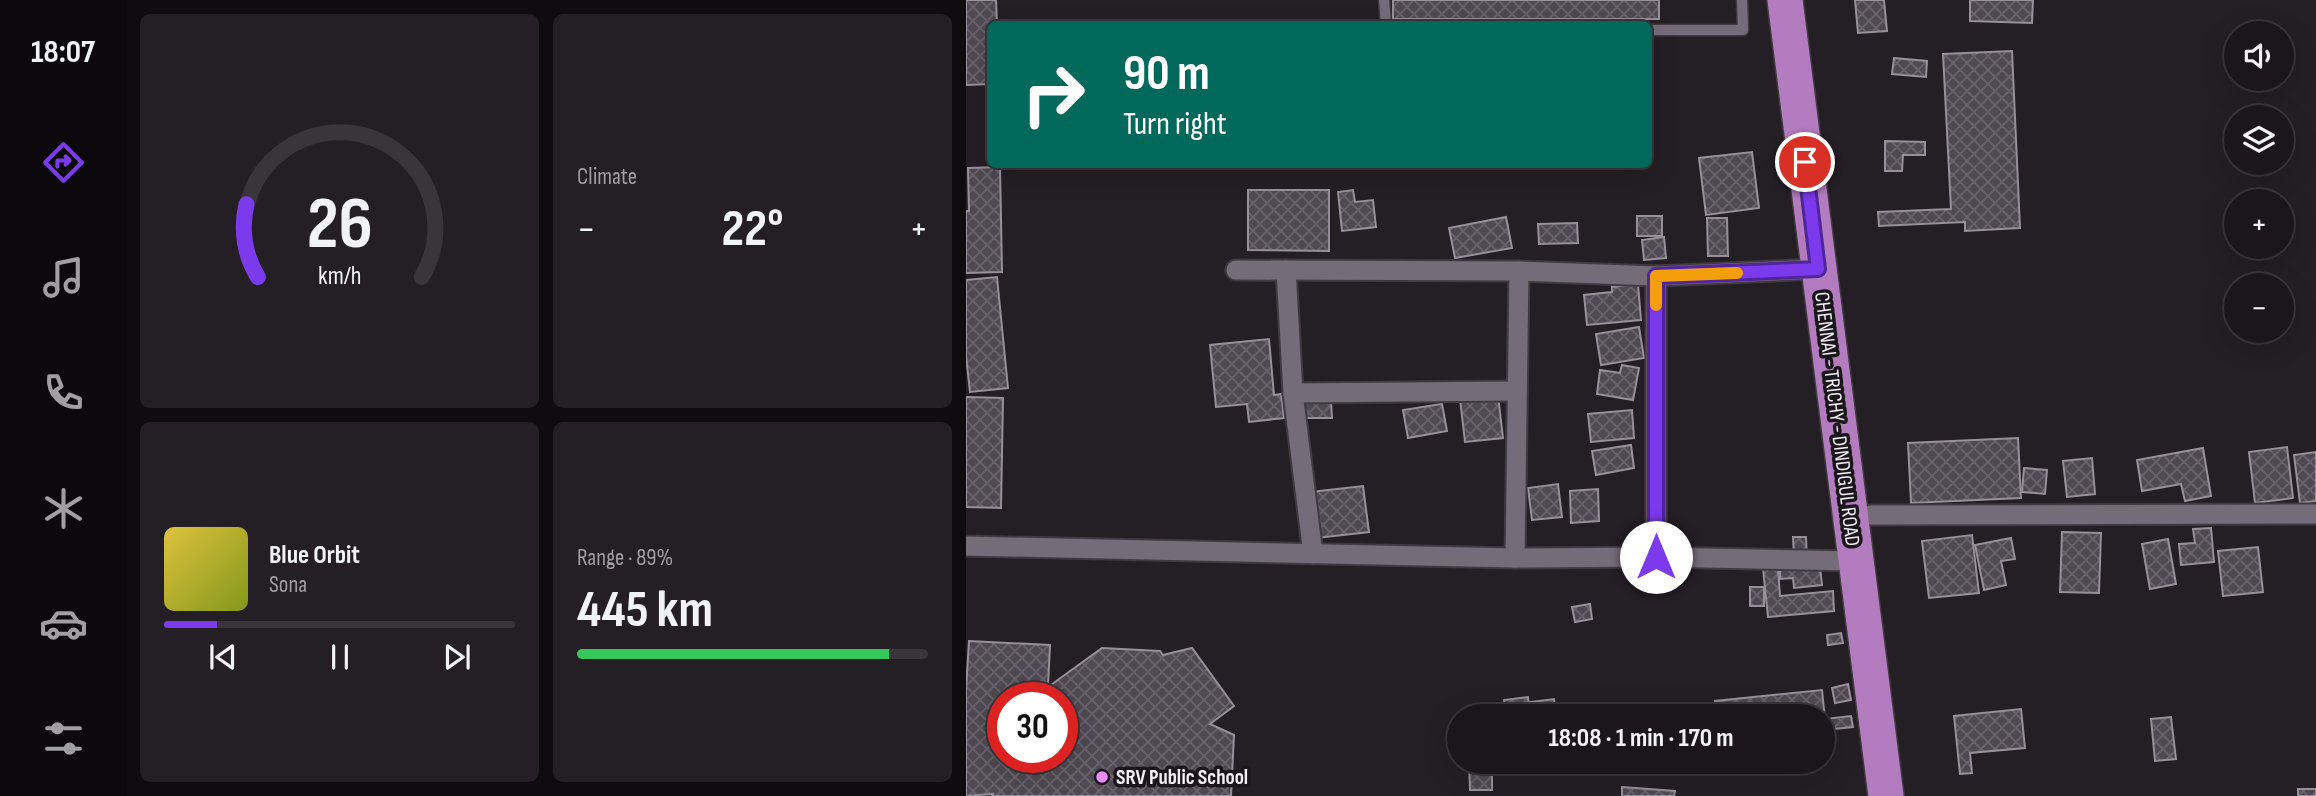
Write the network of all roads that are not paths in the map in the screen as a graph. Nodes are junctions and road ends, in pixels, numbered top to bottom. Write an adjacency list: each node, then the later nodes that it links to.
1 (1384, 0): 5 (lane)
2 (1742, 0): 6 (lane)
3 (1785, 0): 7 (highway, CHENNAI - TRICHY - DINDIGUL ROAD)
4 (1809, 0): 15 (highway, CHENNAI - TRICHY - DINDIGUL ROAD)
5 (1386, 21)
6 (1652, 30)
7 (1818, 269): 11 (street); 20 (highway, CHENNAI - TRICHY - DINDIGUL ROAD)
8 (1236, 270): 9 (street)
9 (1286, 271): 10 (street); 13 (street)
10 (1518, 271): 11 (street); 12 (street)
11 (1656, 276): 18 (street)
12 (1517, 391): 13 (street); 19 (street)
13 (1293, 394): 17 (street)
14 (2316, 514): 15 (street)
15 (1871, 515): 22 (highway, CHENNAI - TRICHY - DINDIGUL ROAD)
16 (966, 547): 17 (street)
17 (1313, 554): 19 (street)
18 (1656, 557): 19 (street); 20 (street)
19 (1515, 558)
20 (1855, 561): 21 (highway, CHENNAI - TRICHY - DINDIGUL ROAD)
21 (1886, 796)
22 (1907, 796)

